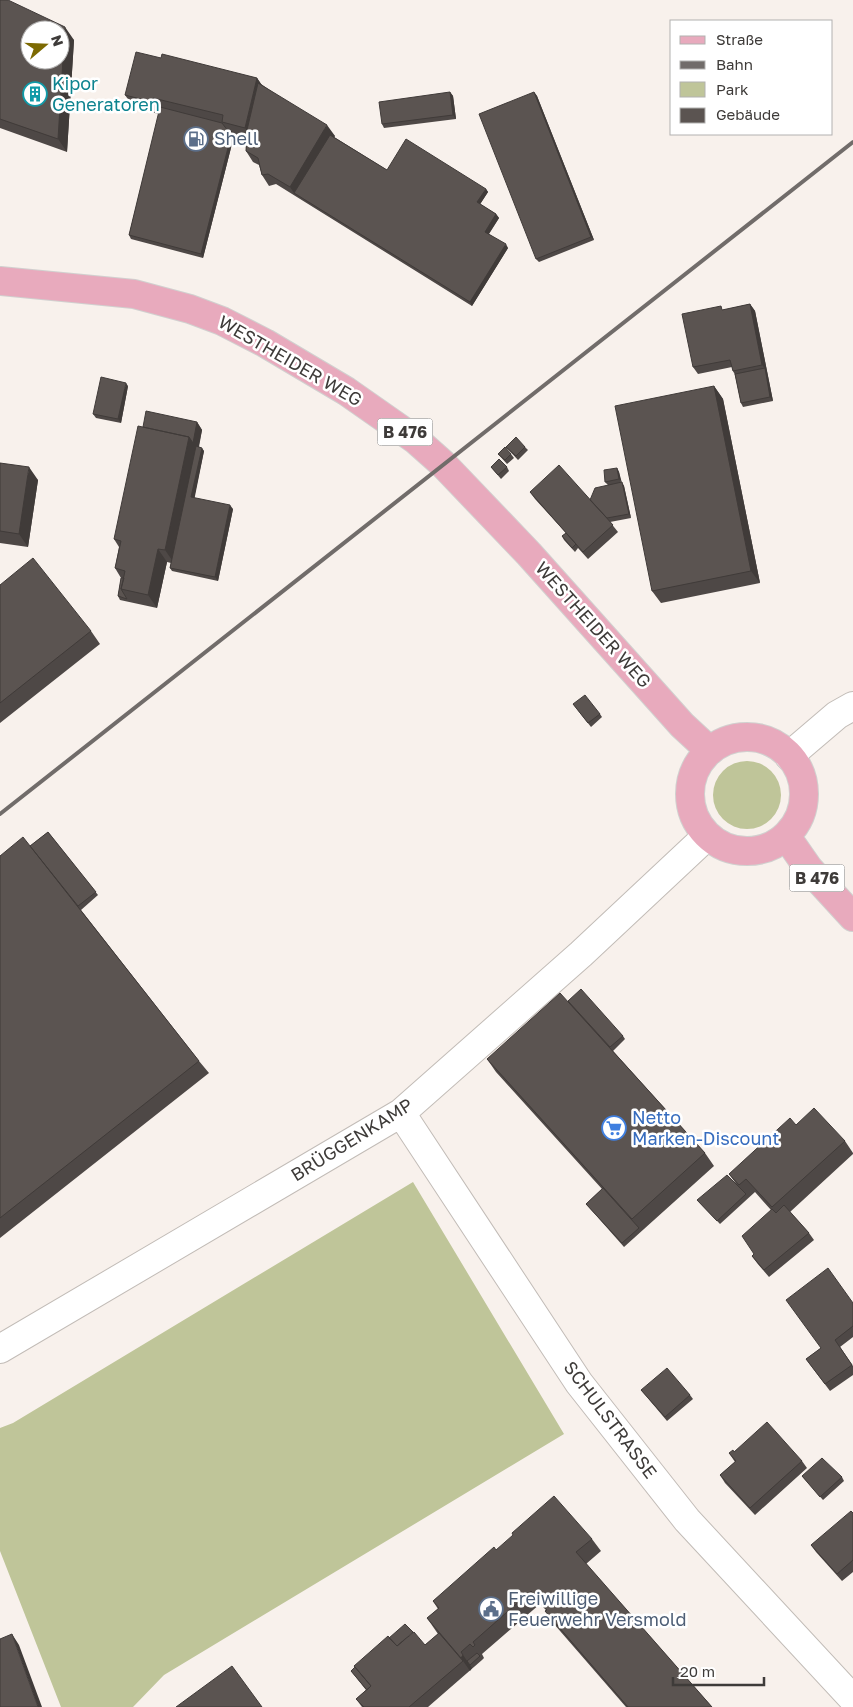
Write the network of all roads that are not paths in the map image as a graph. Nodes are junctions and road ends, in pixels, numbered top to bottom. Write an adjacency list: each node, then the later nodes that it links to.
1 (0, 281): 3 (main road, WESTHEIDER WEG / B 476)
2 (853, 706): 4 (street)
3 (709, 750): 4 (main road); 5 (main road)
4 (790, 756): 6 (main road)
5 (707, 836): 6 (main road); 8 (street, BRÜGGENKAMP)
6 (786, 836): 7 (main road, B 476)
7 (853, 917)
8 (401, 1113): 9 (street, BRÜGGENKAMP); 10 (street, SCHULSTRASSE)
9 (0, 1349)
10 (853, 1700)

